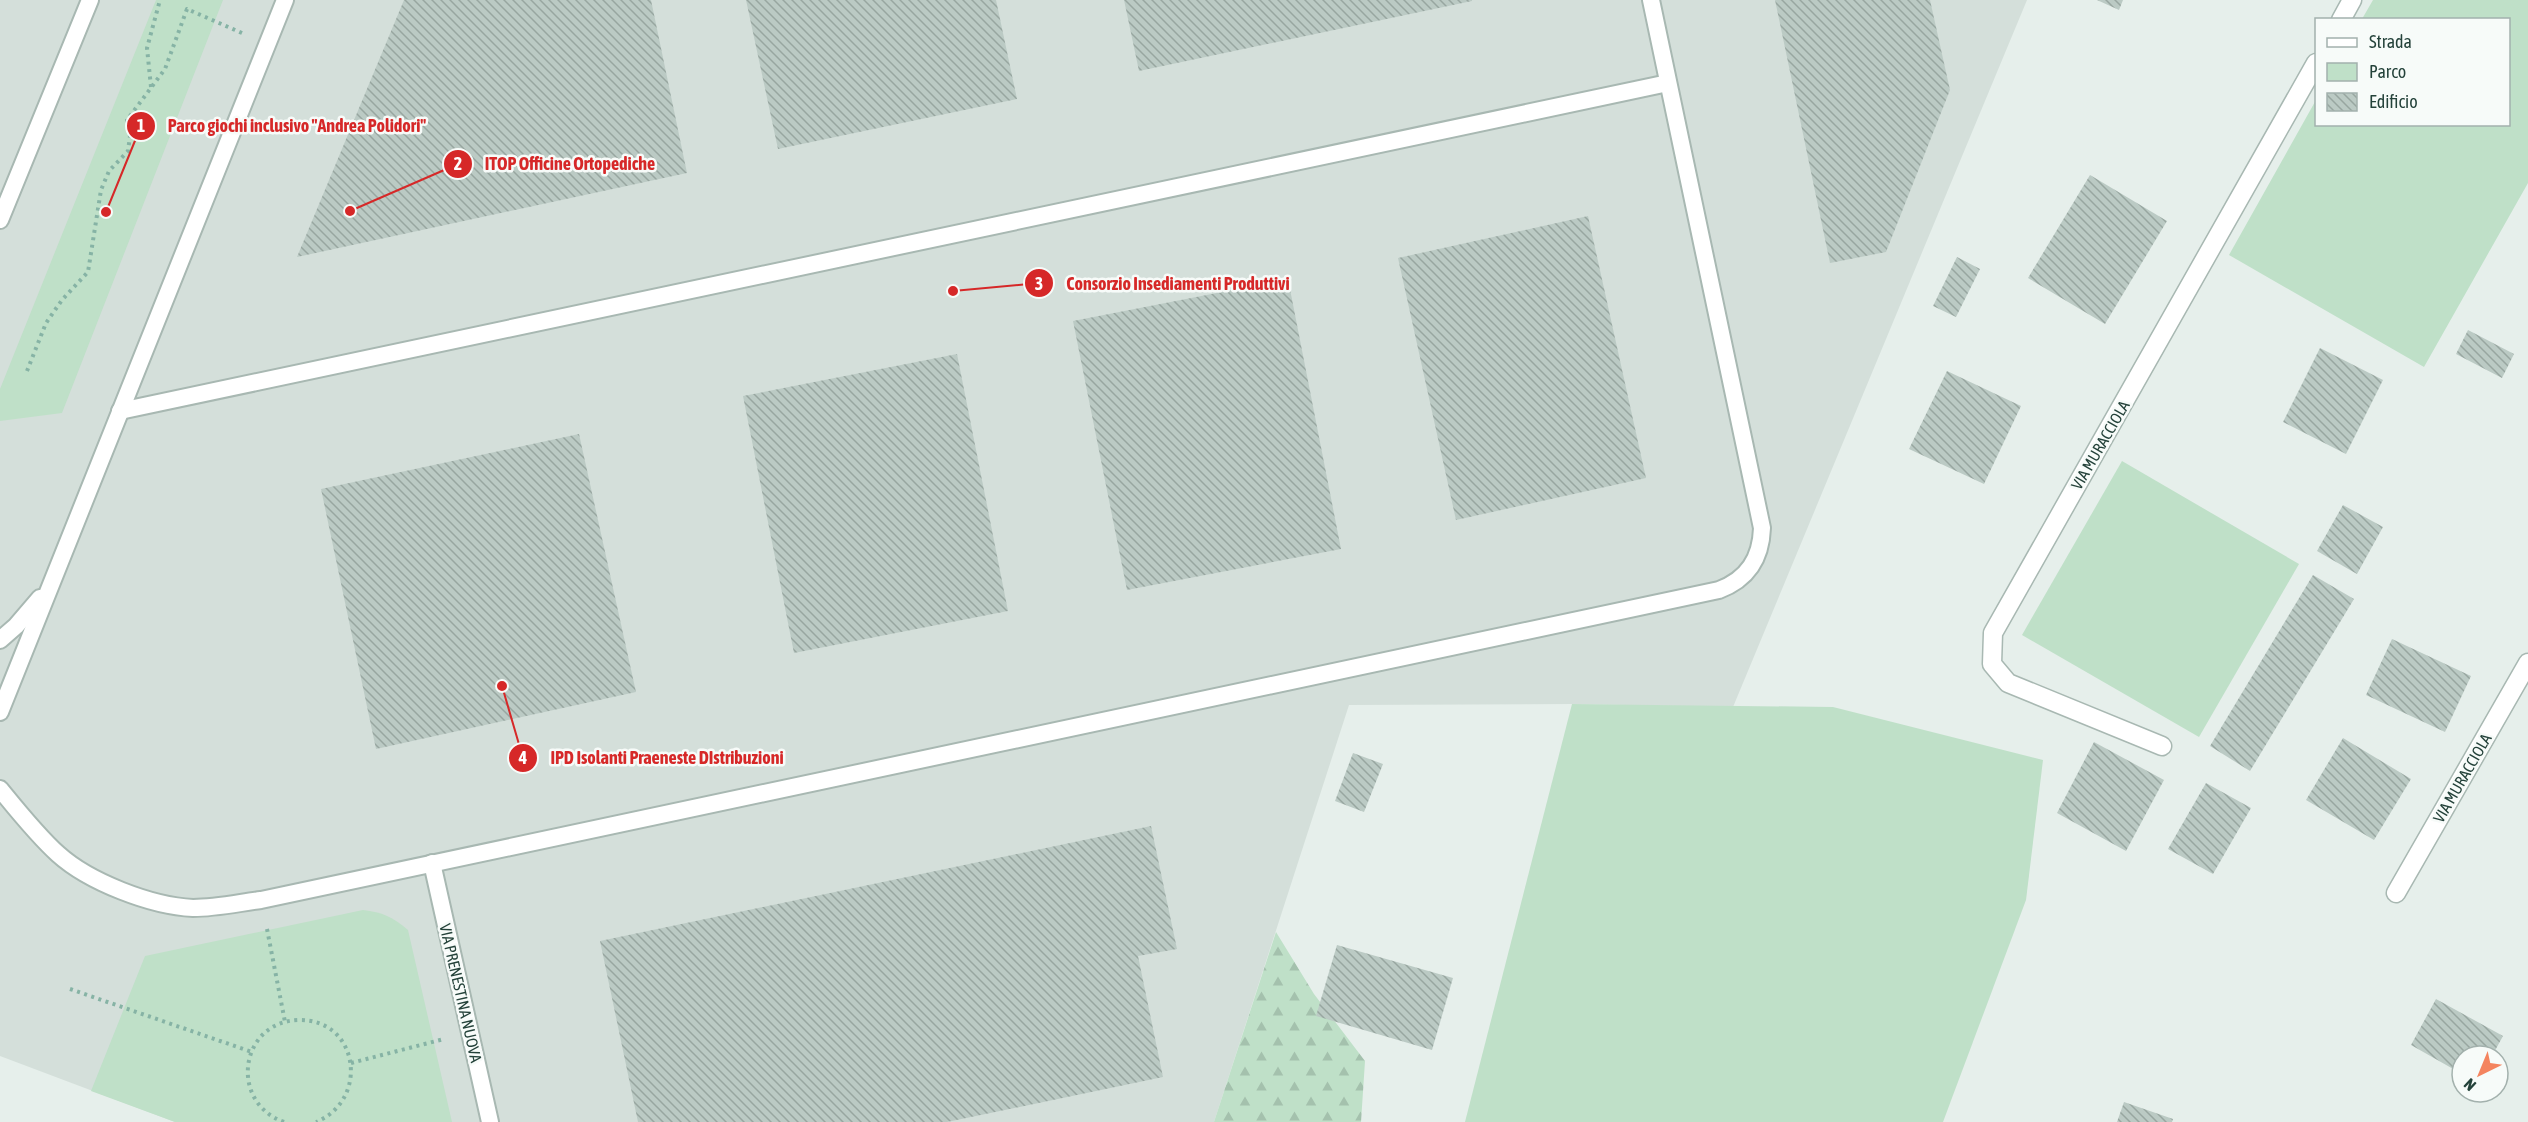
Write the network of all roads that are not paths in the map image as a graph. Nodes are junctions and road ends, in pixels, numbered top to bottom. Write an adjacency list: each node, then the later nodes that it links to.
1 (90, 0): 8 (lane)
2 (285, 0): 9 (lane)
3 (1651, 0): 7 (lane)
4 (2352, 0): 5 (street)
5 (2342, 18)
6 (2315, 65): 14 (street, VIA MURACCIOLA)
7 (1668, 83): 9 (lane); 16 (lane)
8 (0, 220)
9 (120, 411): 10 (lane)
10 (53, 580): 11 (lane); 13 (lane)
11 (0, 640)
12 (2528, 663): 17 (street, VIA MURACCIOLA)
13 (0, 712)
14 (2162, 746)
15 (0, 789): 16 (lane)
16 (432, 863): 18 (lane, VIA PRENESTINA NUOVA)
17 (2396, 893)
18 (490, 1122)

